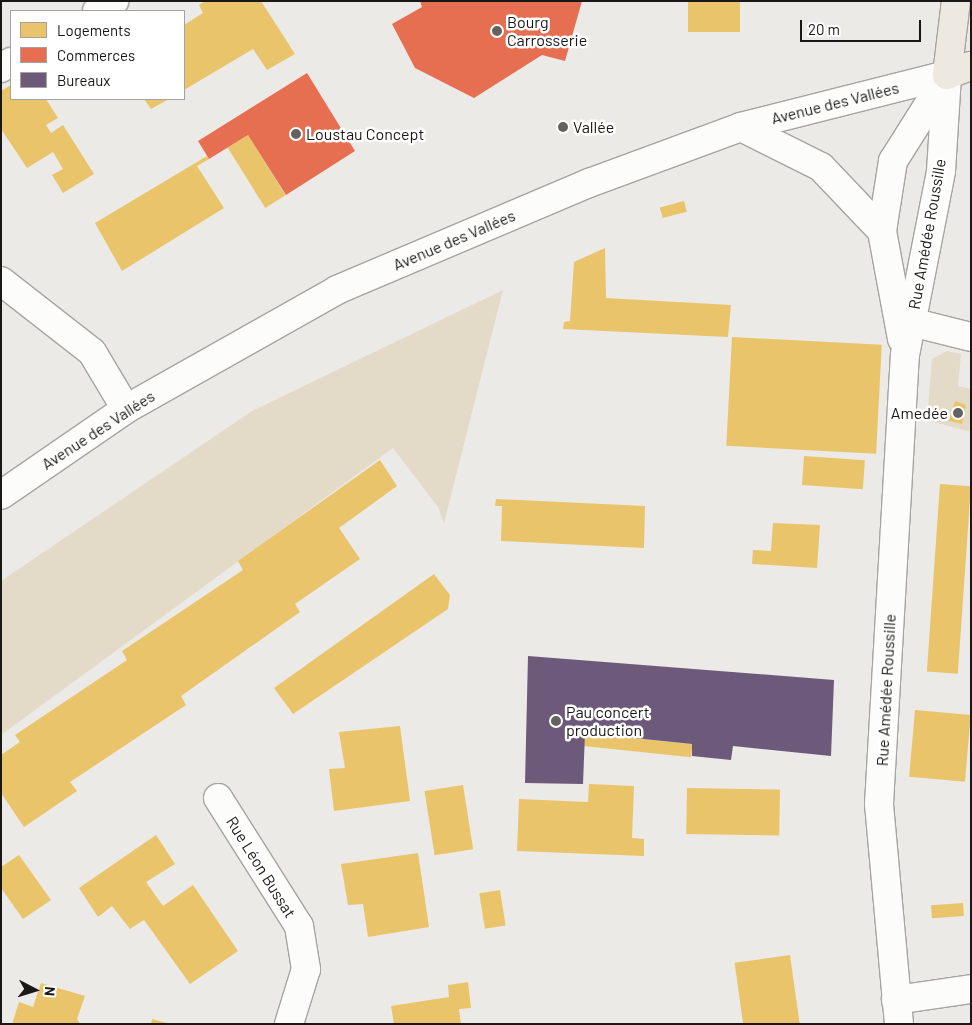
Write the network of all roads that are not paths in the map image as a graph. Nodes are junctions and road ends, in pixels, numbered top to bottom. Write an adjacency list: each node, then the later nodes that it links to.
1 (114, 1): 3 (street)
2 (956, 1): 4 (main road)
3 (99, 10)
4 (963, 73): 5 (street, Avenue des Vallées); 6 (street, Rue Amédée Roussille); 8 (street, Rue Amédée Roussille)
5 (741, 127): 6 (street); 11 (street, Avenue des Vallées)
6 (882, 231): 10 (street, Rue Amédée Roussille)
7 (1, 281): 11 (street)
8 (912, 322): 9 (street); 10 (street, Rue Amédée Roussille)
9 (971, 337)
10 (905, 355): 15 (street, Rue Amédée Roussille)
11 (126, 409): 12 (street, Avenue des Vallées)
12 (1, 495)
13 (218, 798): 16 (street, Rue Léon Bussat)
14 (971, 989): 15 (street)
15 (897, 1012)
16 (289, 1024)

